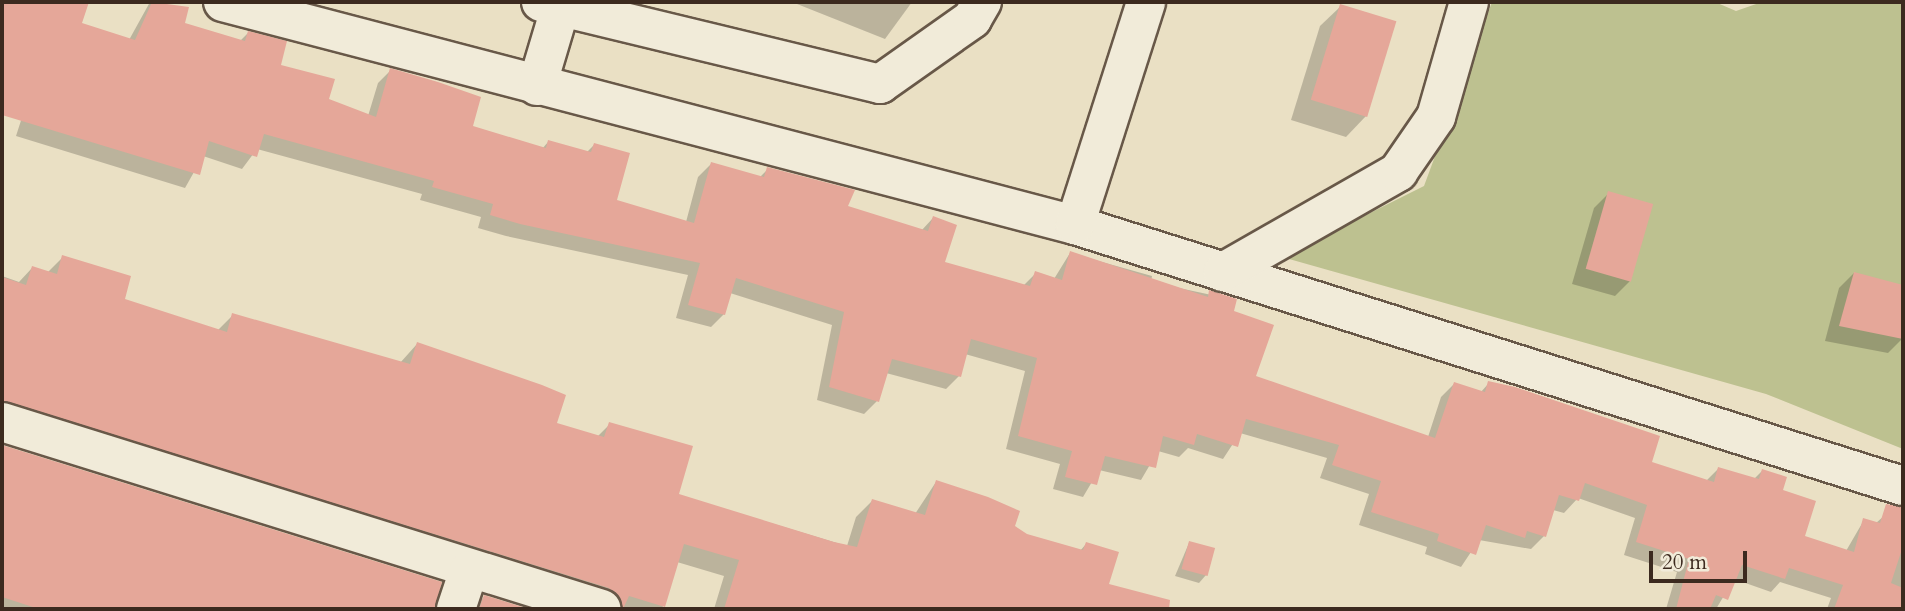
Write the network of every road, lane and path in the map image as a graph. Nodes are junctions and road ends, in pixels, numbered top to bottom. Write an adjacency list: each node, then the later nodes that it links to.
1 (223, 2): 6 (street)
2 (982, 2): 5 (street)
3 (1146, 2): 7 (street)
4 (1469, 2): 8 (street)
5 (555, 4): 6 (street)
6 (537, 86): 7 (street)
7 (1075, 225): 8 (street)
8 (1223, 272): 10 (street)
9 (2, 422): 11 (street)
10 (1903, 486)
11 (469, 570): 12 (street); 13 (street)
12 (456, 609)
13 (602, 609)

